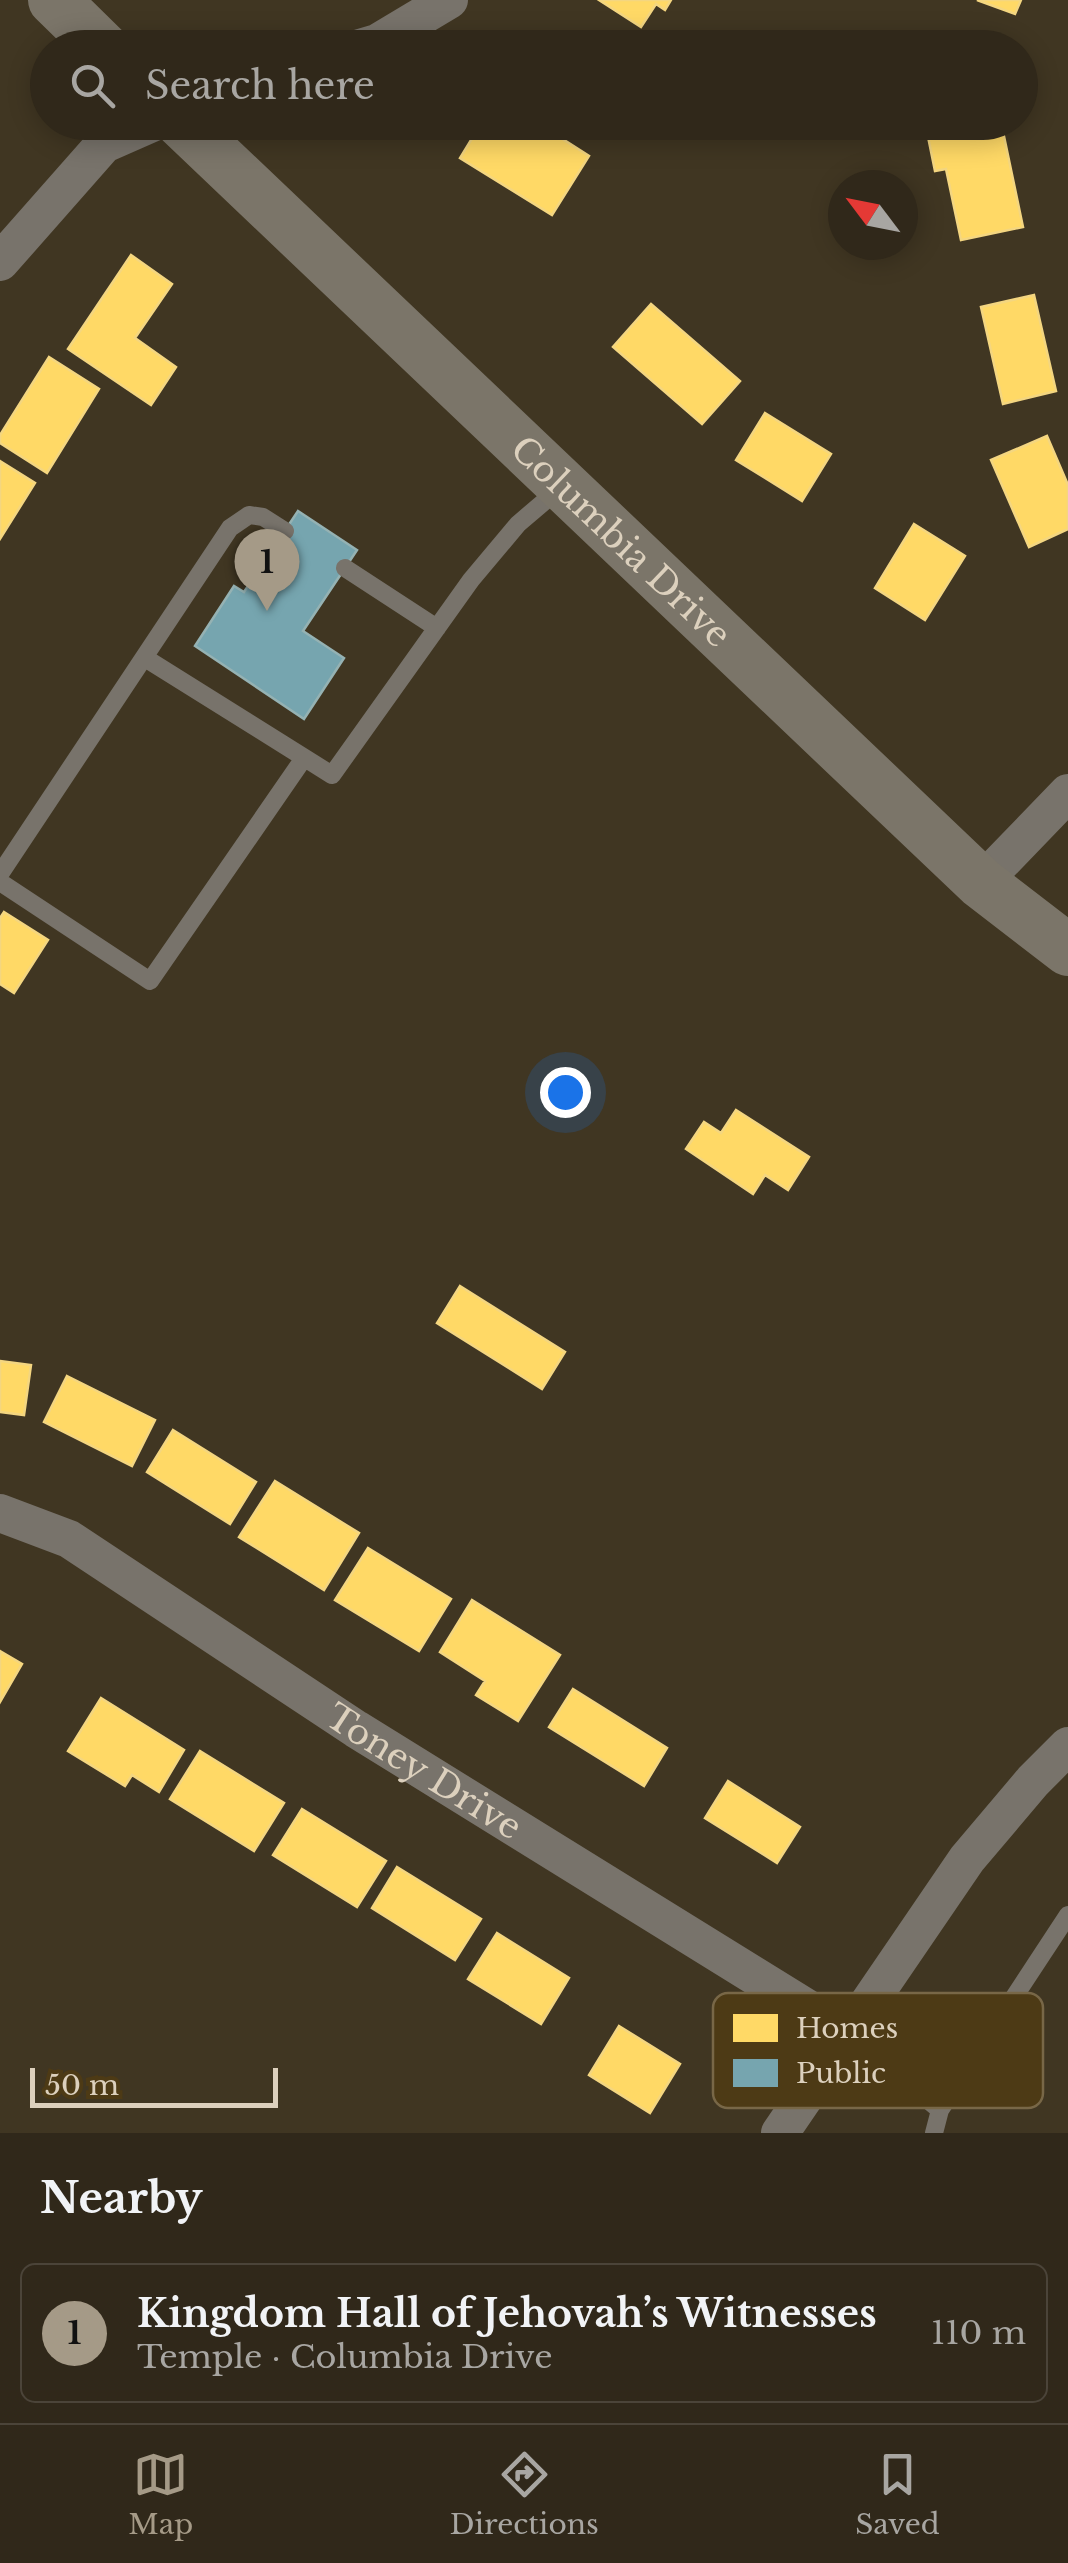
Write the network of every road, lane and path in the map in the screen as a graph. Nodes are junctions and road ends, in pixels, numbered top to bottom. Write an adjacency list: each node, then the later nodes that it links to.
1 (54, 0): 3 (main road)
2 (450, 0): 4 (street)
3 (85, 30)
4 (398, 30)
5 (113, 140): 7 (street)
6 (200, 140): 8 (main road, Columbia Drive)
7 (0, 262)
8 (563, 486): 11 (lane); 16 (main road, Columbia Drive)
9 (285, 531): 12 (lane)
10 (345, 568): 11 (lane)
11 (437, 628): 13 (lane)
12 (146, 658): 13 (lane); 15 (lane)
13 (304, 758): 15 (lane)
14 (1068, 792): 16 (street)
15 (0, 878)
16 (980, 883): 17 (main road, Columbia Drive)
17 (1068, 950)
18 (0, 1513): 21 (street, Toney Drive)
19 (1068, 1746): 22 (street)
20 (1068, 1915): 23 (lane)
21 (783, 1993)
22 (873, 1993)
23 (1017, 1993)
24 (796, 2108): 27 (street)
25 (938, 2108): 26 (lane)
26 (940, 2110): 28 (lane)
27 (780, 2133)
28 (934, 2133)

